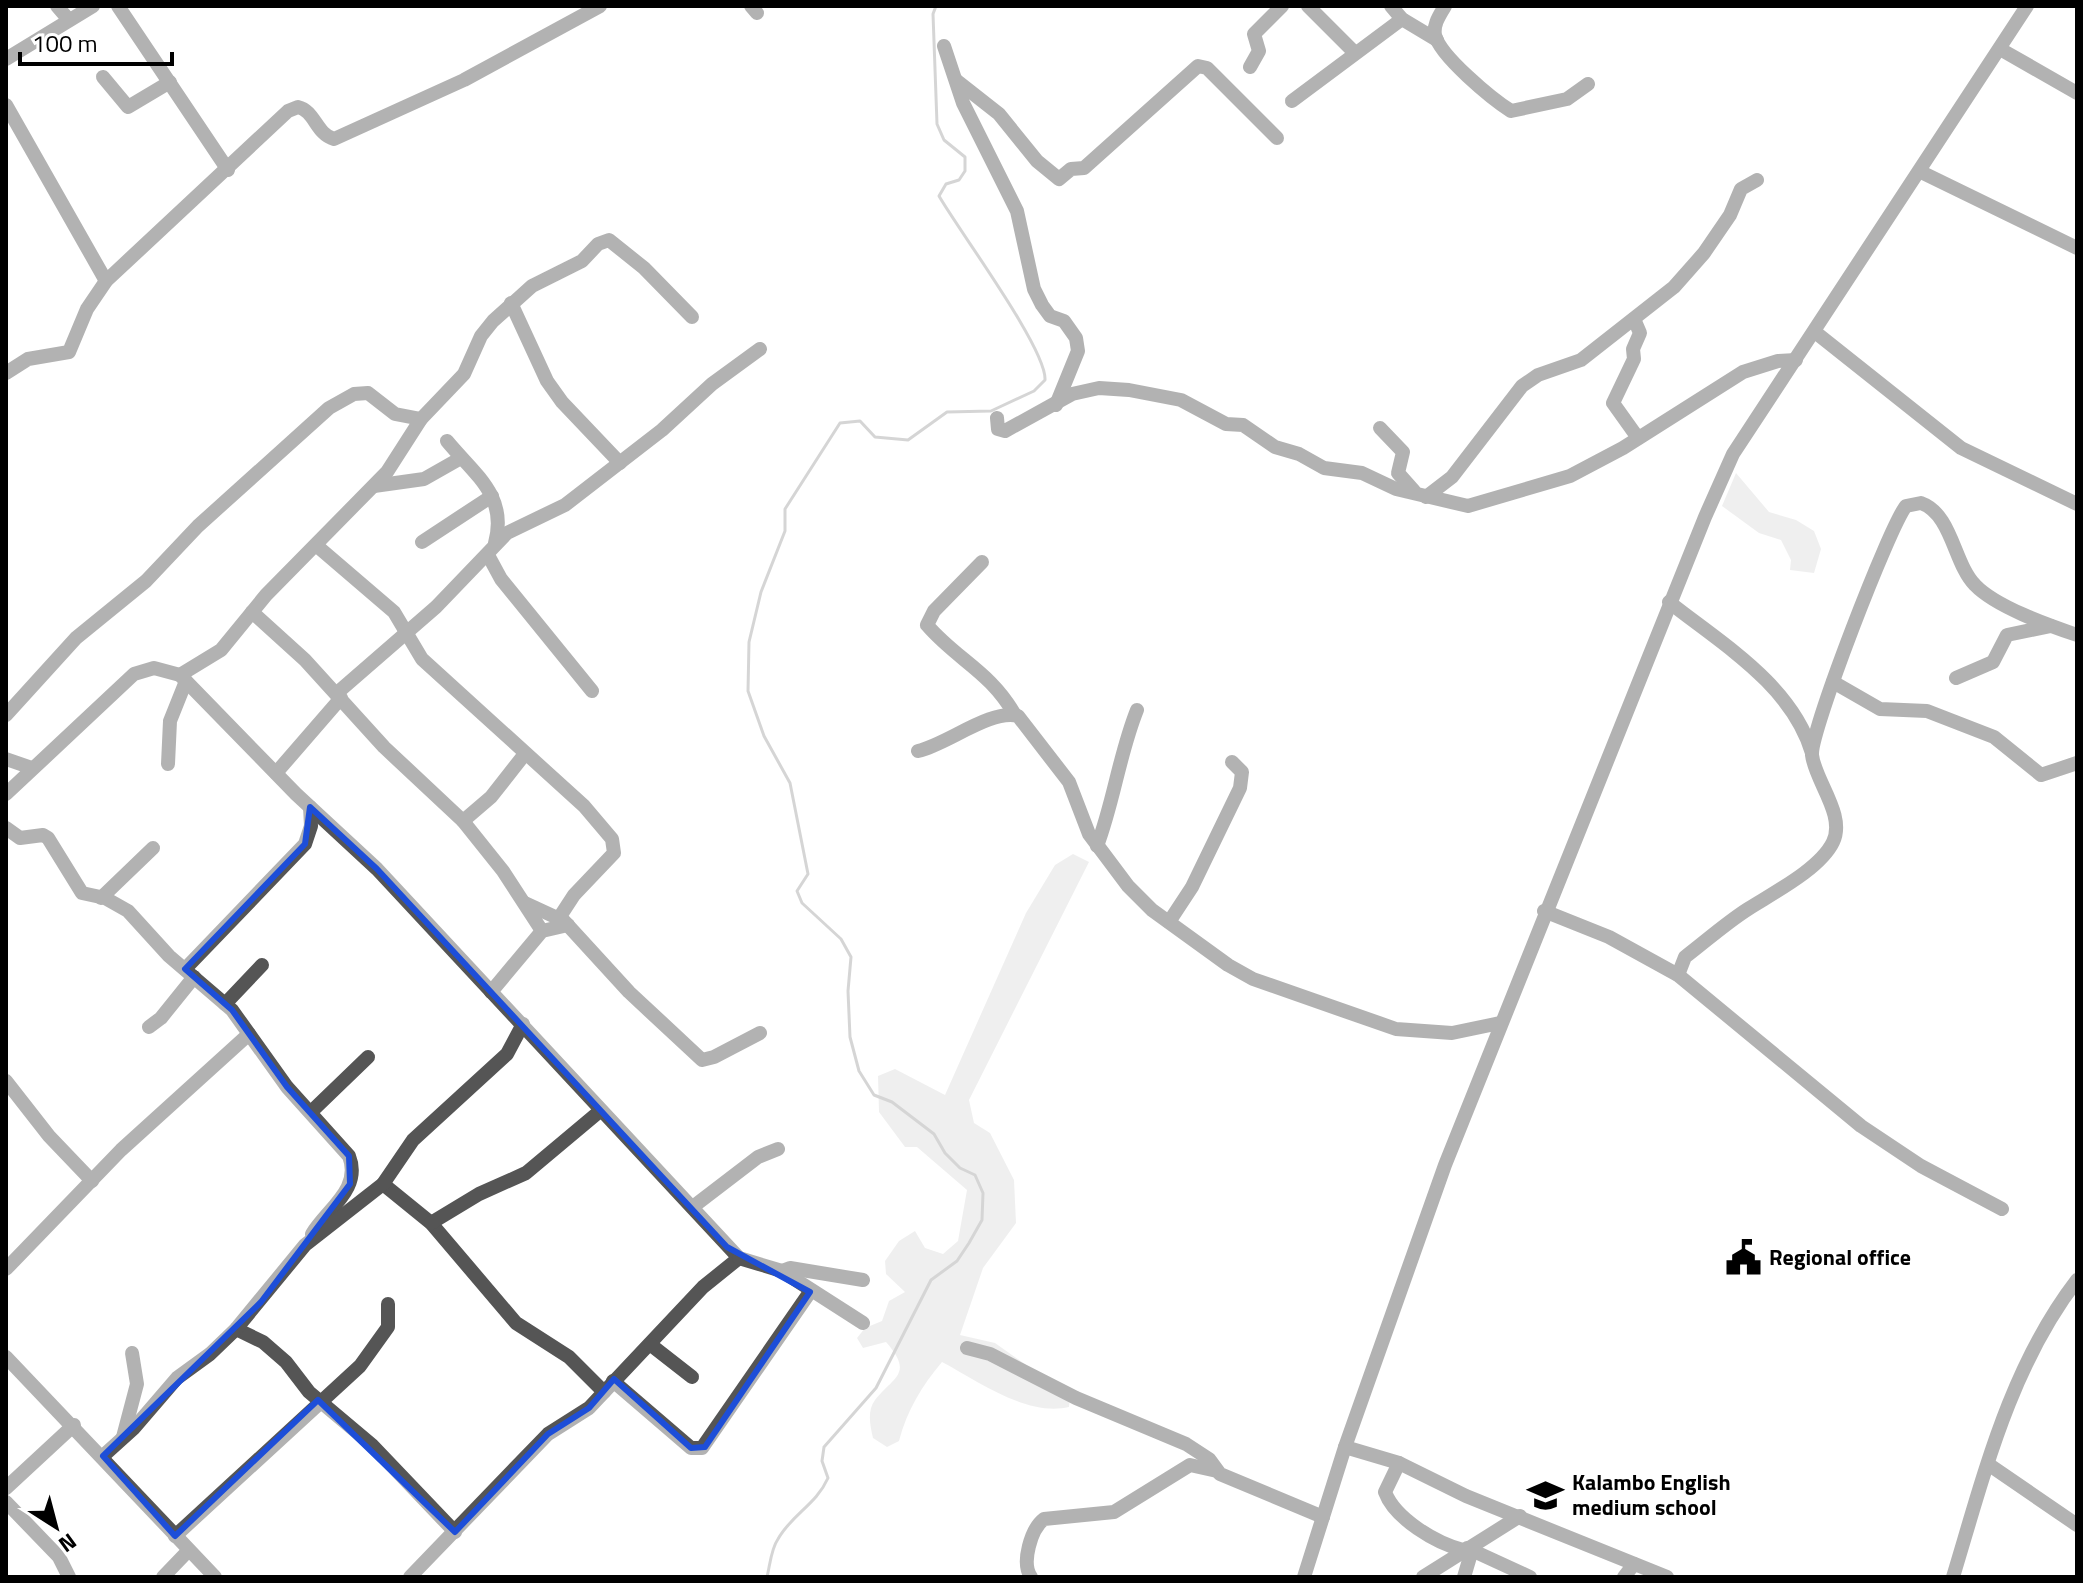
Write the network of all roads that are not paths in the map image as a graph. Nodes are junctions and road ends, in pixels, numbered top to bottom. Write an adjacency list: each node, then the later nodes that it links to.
1 (57, 6): 11 (street)
2 (93, 6): 11 (street)
3 (118, 6): 20 (street)
4 (600, 6): 26 (street)
5 (1282, 6): 17 (street)
6 (1308, 6): 15 (street)
7 (1391, 6): 10 (street)
8 (1445, 6): 12 (street)
9 (2027, 6): 14 (street)
10 (1402, 19): 12 (street); 15 (street)
11 (69, 20): 16 (street)
12 (1437, 40): 21 (street)
13 (944, 46): 19 (street)
14 (2000, 49): 22 (street); 27 (street)
15 (1354, 52): 23 (street)
16 (6, 59)
17 (1250, 67)
18 (103, 77): 20 (street)
19 (957, 81): 25 (street); 38 (street)
20 (170, 82): 26 (street)
21 (1588, 84)
22 (2077, 93)
23 (1292, 101)
24 (6, 105): 30 (street)
25 (1277, 138)
26 (228, 170): 30 (street)
27 (1921, 172): 29 (street); 34 (street)
28 (1757, 180): 33 (street)
29 (2077, 248)
30 (106, 281): 37 (street)
31 (511, 303): 32 (street); 40 (street); 45 (street)
32 (692, 317)
33 (1634, 319): 42 (street); 48 (street)
34 (1815, 332): 36 (street); 49 (street)
35 (760, 349): 45 (street)
36 (1796, 360): 42 (street); 54 (street)
37 (6, 373)
38 (1056, 405): 39 (street); 48 (street)
39 (997, 418)
40 (421, 419): 46 (street); 65 (street)
41 (1380, 428): 48 (street)
42 (1638, 438): 48 (street)
43 (447, 441): 44 (street)
44 (461, 458): 46 (street); 47 (street)
45 (620, 463): 52 (street)
46 (374, 486): 51 (street)
47 (492, 496): 50 (street); 52 (street)
48 (1422, 496)
49 (2077, 504)
50 (422, 542)
51 (317, 546): 55 (street); 57 (street)
52 (491, 551): 57 (street); 62 (street)
53 (982, 562): 66 (street)
54 (1669, 602): 68 (street); 84 (street)
55 (252, 612): 59 (street); 63 (street)
56 (2051, 626): 58 (street); 60 (street); 61 (street)
57 (405, 633): 63 (street); 69 (street)
58 (2077, 635)
59 (183, 678): 73 (street); 74 (street); 75 (street)
60 (1956, 678)
61 (1833, 682): 68 (street); 72 (street)
62 (592, 691)
63 (339, 695): 75 (street); 78 (street)
64 (1137, 710): 80 (street)
65 (6, 715)
66 (1015, 715): 67 (street); 80 (street)
67 (918, 751)
68 (1812, 754): 90 (street)
69 (524, 755): 78 (street); 85 (street)
70 (6, 759): 74 (street)
71 (1232, 762): 86 (street)
72 (2077, 763)
73 (168, 764)
74 (32, 768): 76 (street)
75 (276, 773): 77 (street)
76 (6, 794)
77 (310, 807): 89 (street); 91 (street)
78 (463, 821): 83 (street)
79 (6, 828): 82 (street)
80 (1097, 846): 86 (street)
81 (153, 848): 82 (street)
82 (101, 898): 89 (street)
83 (525, 903): 85 (street); 87 (street)
84 (1544, 911): 90 (street); 93 (street)
85 (563, 921): 87 (street); 96 (street)
86 (1169, 922): 93 (street)
87 (542, 931): 91 (street)
88 (262, 965): 92 (street)
89 (189, 973): 92 (street); 95 (street)
90 (1678, 975): 106 (street)
91 (491, 992): 94 (street)
92 (225, 1004): 97 (street)
93 (1500, 1023): 127 (street)
94 (523, 1024): 101 (street); 104 (street)
95 (149, 1027)
96 (760, 1033)
97 (249, 1034): 100 (street); 103 (street)
98 (368, 1057): 100 (street)
99 (6, 1081): 103 (street)
100 (312, 1111): 108 (street)
101 (600, 1111): 105 (street); 107 (street)
102 (778, 1149): 105 (street)
103 (92, 1181): 110 (street)
104 (383, 1184): 107 (street); 108 (street)
105 (694, 1206): 109 (street)
106 (2002, 1209)
107 (431, 1223): 123 (street)
108 (305, 1245): 117 (street)
109 (739, 1258): 111 (street); 118 (street)
110 (6, 1269)
111 (782, 1271): 112 (street); 114 (street)
112 (863, 1280)
113 (2077, 1281): 130 (street)
114 (810, 1292): 116 (street); 123 (street)
115 (388, 1304): 124 (street)
116 (863, 1323)
117 (236, 1329): 124 (street); 126 (street)
118 (651, 1345): 122 (street); 123 (street)
119 (967, 1348): 131 (street)
120 (132, 1353): 126 (street)
121 (6, 1357): 125 (street)
122 (692, 1377)
123 (608, 1386): 137 (street)
124 (318, 1400): 137 (street); 138 (street)
125 (74, 1425): 128 (street); 132 (street)
126 (123, 1438): 128 (street)
127 (1345, 1447): 129 (street); 135 (street)
128 (103, 1456): 138 (street)
129 (1399, 1463): 134 (street); 139 (street)
130 (1988, 1464): 136 (street); 153 (street)
131 (1217, 1471): 135 (street); 146 (street)
132 (6, 1488)
133 (6, 1502): 142 (street)
134 (1520, 1516): 139 (street); 141 (street)
135 (1323, 1517): 147 (street)
136 (2077, 1525)
137 (455, 1532): 145 (street)
138 (175, 1536): 140 (street)
139 (1467, 1549): 148 (street); 149 (street); 150 (street)
140 (188, 1551): 143 (street); 144 (street)
141 (1634, 1564): 151 (street); 152 (street)
142 (64, 1573)
143 (163, 1577)
144 (215, 1577)
145 (410, 1577)
146 (1031, 1577)
147 (1304, 1577)
148 (1423, 1577)
149 (1464, 1577)
150 (1530, 1577)
151 (1624, 1577)
152 (1665, 1577)
153 (1953, 1577)

